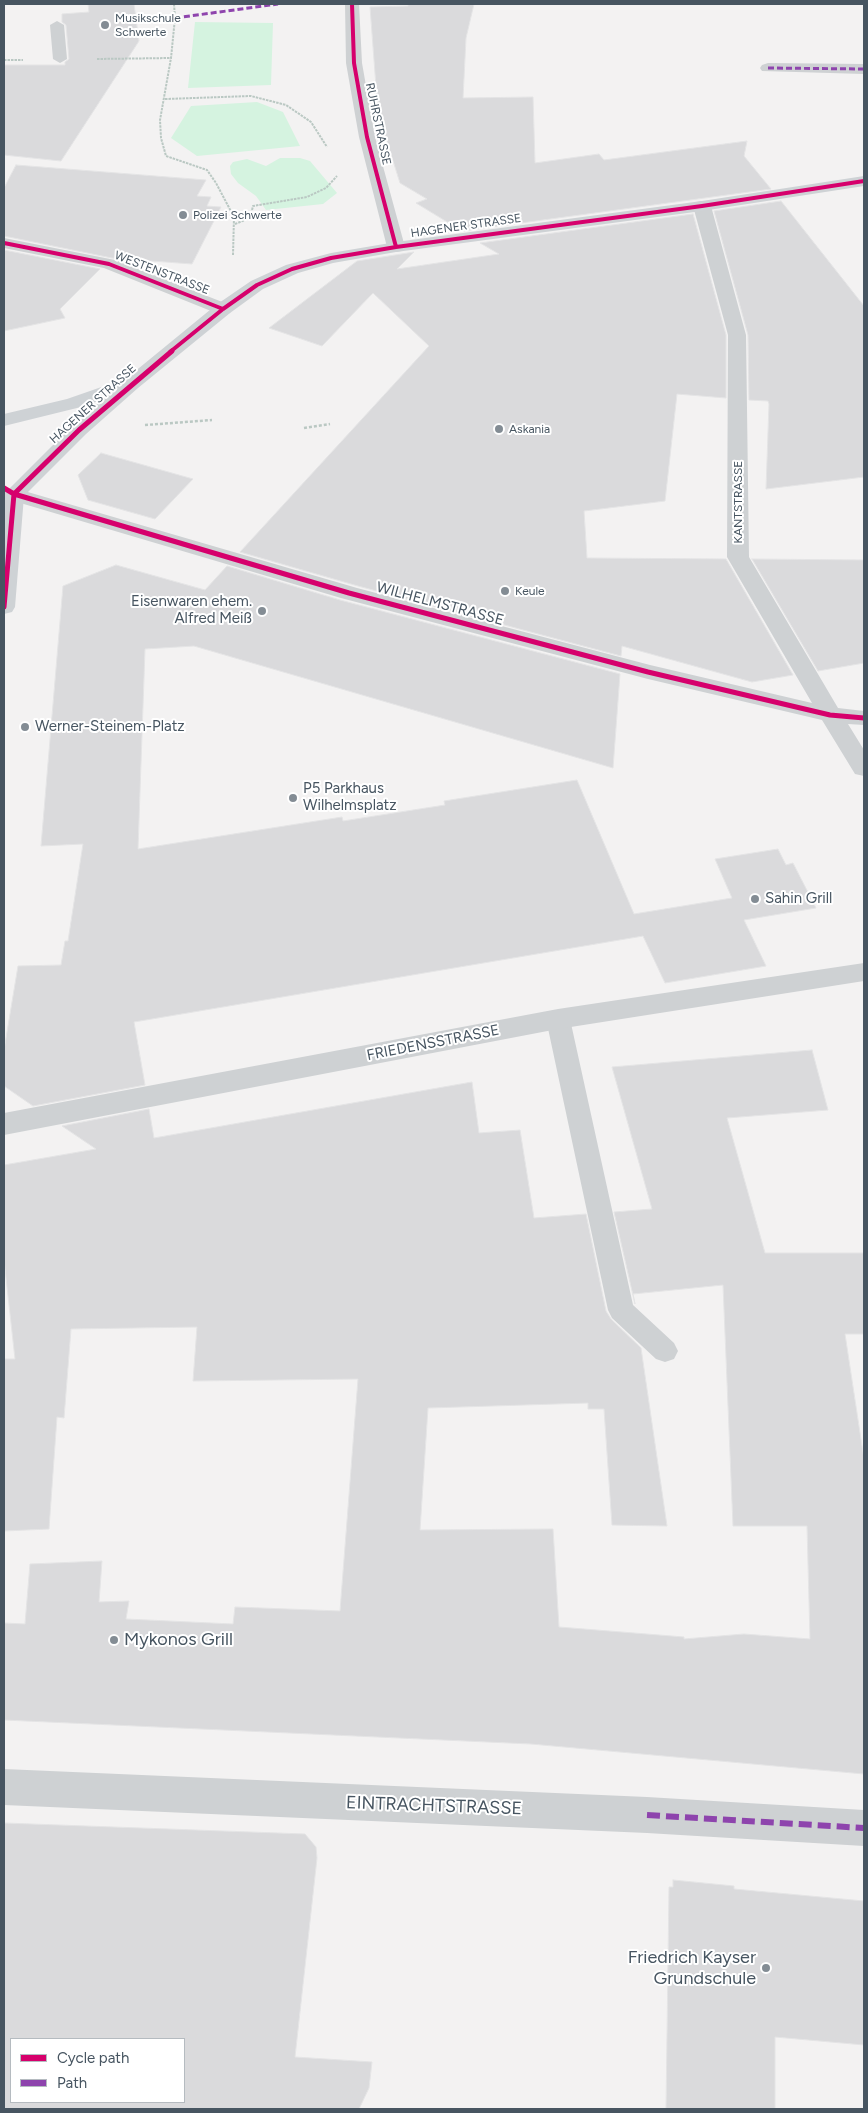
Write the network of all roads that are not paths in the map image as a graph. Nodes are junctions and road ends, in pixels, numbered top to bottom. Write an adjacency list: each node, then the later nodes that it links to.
1 (352, 4): 9 (street, RUHRSTRASSE)
2 (57, 25): 3 (lane)
3 (60, 59)
4 (768, 68): 5 (street)
5 (864, 69)
6 (864, 181): 7 (main road, HAGENER STRASSE)
7 (702, 206): 9 (main road, HAGENER STRASSE); 15 (street, KANTSTRASSE)
8 (4, 243): 10 (street, WESTENSTRASSE)
9 (396, 247): 10 (main road, HAGENER STRASSE)
10 (223, 309): 11 (main road, HAGENER STRASSE)
11 (131, 384): 12 (main road); 13 (main road, HAGENER STRASSE)
12 (4, 420)
13 (7, 494): 14 (main road); 15 (street, WILHELMSTRASSE)
14 (4, 608)
15 (830, 715): 16 (street, WILHELMSTRASSE); 17 (street, KANTSTRASSE)
16 (864, 718)
17 (864, 768)
18 (864, 972): 19 (street, FRIEDENSSTRASSE)
19 (558, 1019): 20 (street, FRIEDENSSTRASSE); 21 (lane)
20 (4, 1124)
21 (665, 1351)
22 (4, 1788): 23 (street, EINTRACHTSTRASSE)
23 (864, 1828)

